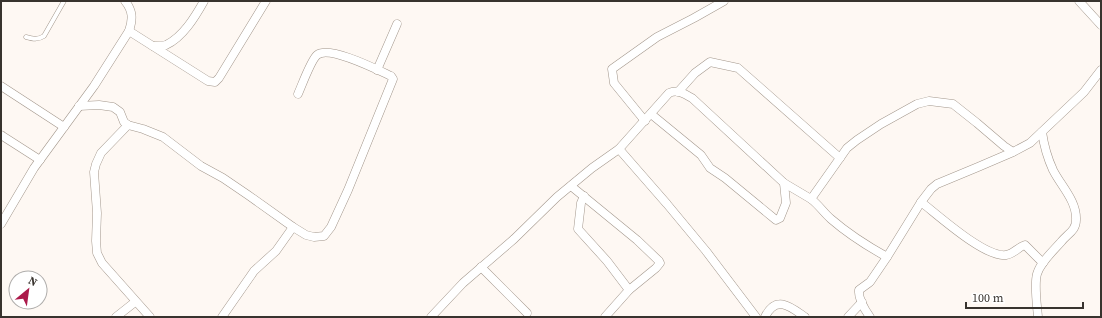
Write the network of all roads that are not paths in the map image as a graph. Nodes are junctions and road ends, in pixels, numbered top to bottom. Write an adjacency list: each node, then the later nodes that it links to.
1 (64, 1): 10 (lane)
2 (125, 1): 9 (street)
3 (204, 1): 11 (street)
4 (266, 1): 11 (street)
5 (724, 1): 19 (street)
6 (1079, 1): 8 (street)
7 (397, 24): 12 (street)
8 (1101, 25)
9 (129, 31): 11 (street); 17 (street)
10 (26, 37)
11 (153, 46)
12 (377, 70): 16 (street); 34 (street)
13 (1101, 70): 22 (street)
14 (1, 86): 21 (street)
15 (678, 92): 18 (street); 26 (street); 28 (street)
16 (298, 94)
17 (79, 106): 20 (street); 21 (street)
18 (651, 114): 19 (street); 28 (street)
19 (644, 121): 24 (street)
20 (128, 125): 34 (street); 39 (street)
21 (64, 127): 27 (street)
22 (1042, 132): 25 (street); 36 (street)
23 (1, 134): 27 (street)
24 (619, 149): 29 (street); 47 (street)
25 (1014, 152): 26 (street); 32 (street)
26 (840, 158): 31 (street)
27 (40, 160): 33 (street)
28 (784, 183): 31 (street)
29 (571, 186): 30 (street); 37 (street)
30 (584, 196): 38 (street); 38 (street)
31 (811, 199): 35 (street)
32 (921, 202): 35 (street); 36 (street)
33 (1, 224)
34 (293, 227): 44 (street)
35 (887, 257): 40 (street)
36 (1043, 263): 52 (street)
37 (481, 267): 41 (street); 45 (street)
38 (630, 290): 46 (street)
39 (135, 302): 42 (street); 43 (street)
40 (862, 302): 50 (street); 51 (street)
41 (527, 313)
42 (116, 317)
43 (150, 317)
44 (222, 317)
45 (431, 317)
46 (605, 317)
47 (756, 317)
48 (765, 317): 49 (street)
49 (805, 317)
50 (848, 317)
51 (870, 317)
52 (1038, 317)

